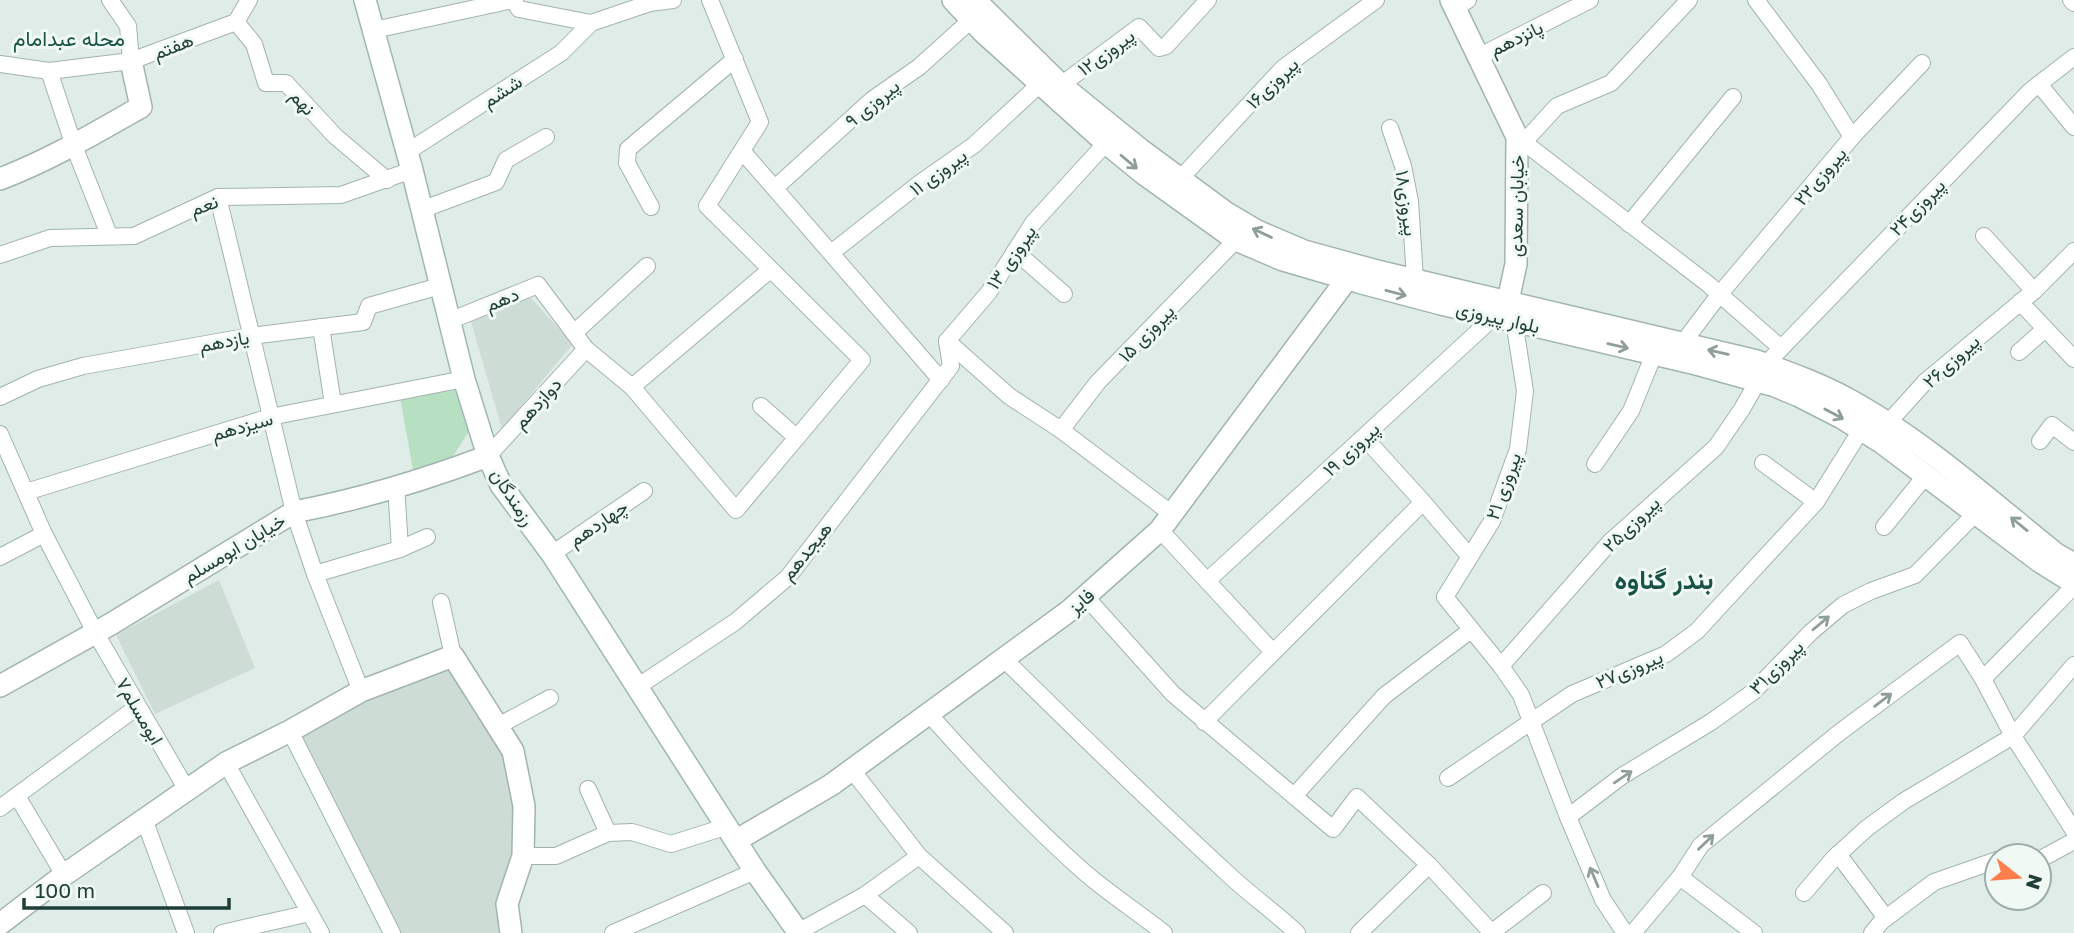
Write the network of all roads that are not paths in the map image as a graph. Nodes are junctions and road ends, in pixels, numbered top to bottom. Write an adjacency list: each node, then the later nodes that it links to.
1 (110, 0): 21 (street)
2 (249, 0): 15 (street)
3 (365, 0): 17 (street, رزمندگان)
4 (513, 0): 16 (street); 17 (street)
5 (673, 0): 16 (street)
6 (710, 0): 20 (street)
7 (953, 0): 14 (street, بلوار پیروزی)
8 (1209, 0): 25 (street, پیروزی۱۲)
9 (1377, 0): 39 (street, پیروزی۱۶)
10 (1590, 0): 18 (street, پانزدهم)
11 (1689, 0): 32 (street)
12 (1756, 0): 31 (street, پیروزی۲۲)
13 (1458, 3): 18 (street, خیابان سعدی)
14 (973, 10): 25 (street, بلوار پیروزی); 40 (street, پیروزی ۹)
15 (236, 22): 21 (street, هفتم); 38 (street, نهم)
16 (591, 23): 36 (street, ششم)
17 (374, 30): 36 (street, رزمندگان)
18 (1478, 57): 32 (street, خیابان سعدی)
19 (2074, 57): 26 (street, پیروزی۲۴)
20 (734, 60): 35 (street); 42 (street)
21 (131, 61): 24 (street, هفتم); 34 (street)
22 (1922, 63): 31 (street)
23 (0, 64): 24 (street, هفتم)
24 (49, 71): 34 (street)
25 (1051, 84): 33 (street, بلوار پیروزی); 39 (street, بلوار پیروزی); 50 (street, پیروزی ۱۱)
26 (2039, 84): 28 (street); 70 (street, پیروزی۲۴)
27 (1733, 97): 44 (street)
28 (2074, 127)
29 (1390, 128): 55 (street, پیروزی۱۸)
30 (546, 137): 43 (street)
31 (1852, 137): 60 (street, پیروزی۲۲)
32 (1521, 139): 44 (street); 62 (street, خیابان سعدی)
33 (1106, 143): 47 (street, بلوار پیروزی, one-way to 47); 48 (street, پیروزی ۱۳)
34 (74, 146): 37 (street); 45 (street)
35 (743, 152): 40 (street); 53 (street)
36 (409, 161): 38 (street, نعم); 43 (street, رزمندگان)
37 (0, 180)
38 (387, 180): 41 (street, نعم)
39 (1179, 180): 55 (street, بلوار پیروزی, one-way to 39)
40 (775, 188): 50 (street)
41 (218, 197): 45 (street, نعم); 67 (street)
42 (651, 207)
43 (421, 210): 56 (street, رزمندگان)
44 (1629, 224): 60 (street)
45 (108, 235): 51 (street, نعم)
46 (1984, 236): 57 (street)
47 (1236, 240): 54 (street, بلوار پیروزی); 84 (street, پیروزی ۱۵)
48 (1015, 251): 58 (street); 68 (street, پیروزی ۱۳)
49 (2074, 251): 57 (street, پیروزی۲۶)
50 (831, 253): 77 (street)
51 (0, 255)
52 (647, 266): 66 (street)
53 (770, 270): 78 (street); 87 (street)
54 (1347, 279): 59 (street, بلوار پیروزی, one-way to 59); 102 (street, فایز)
55 (1415, 280): 59 (street, بلوار پیروزی)
56 (440, 285): 63 (street, رزمندگان); 64 (street, یازدهم)
57 (2034, 291): 61 (street, پیروزی۲۶)
58 (1064, 294)
59 (1443, 295): 62 (street, بلوار پیروزی)
60 (1719, 295): 69 (street, پیروزی۲۲); 70 (street)
61 (2020, 302): 65 (street); 83 (street, پیروزی۲۶)
62 (1506, 313): 69 (street, بلوار پیروزی); 73 (street, بلوار پیروزی, one-way to 73); 88 (street, پیروزی ۱۹); 109 (street, پیروزی ۲۱)
63 (449, 321): 66 (street, دهم); 76 (street, رزمندگان)
64 (321, 327): 67 (street, یازدهم); 80 (street)
65 (2045, 329): 72 (street); 74 (street)
66 (574, 333): 71 (street)
67 (251, 336): 79 (street, یازدهم); 82 (street)
68 (947, 341): 77 (street); 84 (street)
69 (1682, 344): 75 (street, بلوار پیروزی, one-way to 69)
70 (1781, 348): 75 (street, پیروزی۲۴)
71 (586, 349): 78 (street); 91 (street, دوازدهم)
72 (2019, 352)
73 (1654, 354): 75 (street, بلوار پیروزی); 93 (street)
74 (2074, 359)
75 (1762, 372): 83 (street, بلوار پیروزی); 85 (street, بلوار پیروزی, one-way to 85); 122 (street, پیروزی۲۵)
76 (464, 379): 80 (street, سیزدهم); 91 (street, رزمندگان)
77 (940, 380): 125 (street, هیجدهم)
78 (632, 387): 87 (street)
79 (0, 397)
80 (333, 404): 82 (street, سیزدهم)
81 (761, 406): 87 (street)
82 (270, 417): 97 (street, سیزدهم); 100 (street)
83 (1887, 424): 110 (street, بلوار پیروزی, one-way to 83)
84 (1061, 430): 102 (street)
85 (1861, 430): 94 (street, بلوار پیروزی); 99 (street, پیروزی۲۷)
86 (0, 434): 97 (street, ابومسلم۷)
87 (796, 437)
88 (1364, 437): 98 (street); 112 (street, پیروزی ۱۹)
89 (2040, 442): 90 (street)
90 (2074, 442)
91 (488, 456): 95 (street, خیابان ابومسلم); 107 (street, رزمندگان)
92 (1763, 463): 99 (street)
93 (1595, 464)
94 (1926, 475): 101 (street, بلوار پیروزی); 103 (street)
95 (397, 485): 100 (street, خیابان ابومسلم); 106 (street)
96 (644, 491): 107 (street, چهاردهم)
97 (26, 492): 104 (street, ابومسلم۷)
98 (1423, 502): 109 (street); 118 (street)
99 (1816, 502): 131 (street, پیروزی۲۷)
100 (294, 512): 111 (street); 117 (street, خیابان ابومسلم)
101 (1976, 512): 113 (street, بلوار پیروزی); 143 (street, پیروزی۳۱, one-way to 101)
102 (1166, 522): 112 (street); 114 (street, فایز)
103 (1884, 527)
104 (44, 534): 108 (street); 117 (street, ابومسلم۷)
105 (427, 537): 106 (street)
106 (400, 549): 111 (street)
107 (552, 554): 125 (street, رزمندگان)
108 (0, 556)
109 (1470, 557): 116 (street, پیروزی ۲۱)
110 (2074, 564)
111 (315, 574): 126 (street)
112 (1207, 581): 118 (street)
113 (2074, 584): 123 (street)
114 (1086, 597): 120 (street, فایز); 130 (street)
115 (440, 602): 119 (street)
116 (1471, 630): 122 (street); 140 (street)
117 (95, 632): 124 (street, خیابان ابومسلم); 128 (street, ابومسلم۷)
118 (1272, 651): 130 (street)
119 (453, 656): 126 (street); 132 (street)
120 (1004, 659): 129 (street, فایز); 175 (street)
121 (2074, 665): 134 (street)
122 (1501, 667): 131 (street)
123 (1983, 679): 134 (street); 157 (street, one-way to 123)
124 (0, 686)
125 (637, 687): 147 (street, رزمندگان)
126 (361, 691): 133 (street)
127 (550, 698): 132 (street)
128 (137, 708): 139 (street, ابومسلم۷); 141 (street)
129 (929, 714): 136 (street, فایز); 174 (street)
130 (1204, 722): 140 (street)
131 (1531, 722): 137 (street, پیروزی۲۷); 143 (street)
132 (498, 726): 151 (street)
133 (290, 731): 135 (street); 169 (street)
134 (2013, 736): 145 (street); 150 (street)
135 (226, 763): 139 (street); 161 (street)
136 (852, 769): 147 (street, فایز); 152 (street)
137 (1448, 778)
138 (588, 789): 146 (street)
139 (187, 790): 144 (street)
140 (1295, 795): 153 (street)
141 (16, 796): 142 (street); 156 (street)
142 (0, 808)
143 (1568, 817): 178 (street, one-way to 143)
144 (144, 819): 156 (street); 166 (street)
145 (2074, 831)
146 (608, 833): 147 (street); 151 (street)
147 (733, 833): 155 (street, رزمندگان)
148 (2074, 842): 149 (street)
149 (2053, 853)
150 (1838, 854): 159 (street); 162 (street)
151 (523, 856): 170 (street)
152 (919, 856): 160 (street); 164 (street)
153 (1429, 865): 176 (street); 177 (street)
154 (1983, 865): 162 (street)
155 (755, 871): 165 (street, رزمندگان); 171 (street)
156 (64, 875): 163 (street)
157 (1680, 877): 179 (street); 180 (street)
158 (1543, 893): 177 (street)
159 (1804, 893)
160 (865, 895): 165 (street); 172 (street)
161 (310, 913): 167 (street); 168 (street)
162 (1886, 918): 181 (street)
163 (0, 924)
164 (987, 927): 173 (street)
165 (799, 932)
166 (186, 933)
167 (222, 933)
168 (321, 933)
169 (393, 933)
170 (511, 933)
171 (613, 933)
172 (909, 933)
173 (1005, 933)
174 (1164, 933)
175 (1297, 933)
176 (1359, 933)
177 (1492, 933)
178 (1625, 933)
179 (1633, 933)
180 (1754, 933)
181 (1872, 933)

